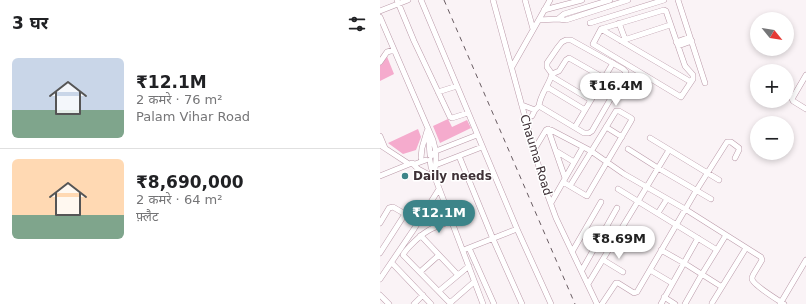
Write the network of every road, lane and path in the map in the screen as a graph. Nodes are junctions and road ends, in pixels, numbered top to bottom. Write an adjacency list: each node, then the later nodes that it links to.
1 (408, 0): 11 (street)
2 (421, 0): 34 (street)
3 (493, 0): 28 (street, Chauma Road)
4 (525, 0): 20 (street)
5 (550, 0): 12 (street)
6 (582, 0): 12 (street)
7 (610, 0): 15 (street)
8 (628, 0): 15 (street)
9 (664, 0): 17 (street)
10 (678, 0): 22 (street)
11 (398, 2): 13 (street); 36 (street)
12 (544, 10): 16 (street)
13 (380, 11)
14 (380, 17): 25 (street)
15 (558, 19): 16 (street)
16 (539, 20): 20 (street)
17 (590, 23)
18 (620, 23): 19 (street); 21 (street); 23 (street)
19 (670, 25): 23 (street); 24 (street)
20 (533, 29): 28 (street)
21 (601, 29): 23 (street); 32 (street)
22 (691, 39): 24 (street); 33 (street)
23 (623, 40): 32 (street)
24 (677, 44): 32 (street)
25 (394, 50): 26 (street); 45 (street)
26 (380, 62)
27 (613, 63): 29 (street); 31 (street); 46 (street)
28 (512, 67): 38 (street, Chauma Road)
29 (551, 75): 31 (street); 35 (street); 37 (street)
30 (806, 75): 40 (street)
31 (604, 78): 37 (street)
32 (691, 82)
33 (705, 83)
34 (457, 86): 36 (street); 43 (street)
35 (547, 87): 39 (street); 42 (street)
36 (438, 92): 43 (street)
37 (591, 100): 42 (street)
38 (522, 104): 41 (street); 57 (street, Chauma Road)
39 (539, 106): 41 (street); 46 (street)
40 (806, 109)
41 (535, 110): 44 (street)
42 (585, 110): 46 (street)
43 (468, 113): 49 (street)
44 (532, 116)
45 (427, 127): 59 (street); 63 (street); 63 (street)
46 (575, 127)
47 (606, 127): 51 (street); 51 (street); 61 (street)
48 (548, 129): 55 (street); 57 (street); 60 (street)
49 (478, 135): 54 (street); 59 (street)
50 (380, 136): 53 (street)
51 (622, 137): 66 (street)
52 (650, 138): 58 (street)
53 (382, 146): 67 (street)
54 (482, 147): 62 (street); 93 (street)
55 (583, 147): 61 (street); 65 (street)
56 (628, 149): 69 (street)
57 (534, 150): 84 (street, Chauma Road)
58 (669, 150): 69 (street); 70 (street)
59 (436, 151): 63 (street); 68 (street)
60 (556, 151): 65 (street); 73 (street)
61 (590, 152): 66 (street); 75 (street)
62 (459, 156): 68 (street); 97 (street)
63 (427, 157): 67 (street); 68 (street)
64 (735, 158): 70 (street)
65 (574, 162): 73 (street)
66 (607, 162): 75 (street); 76 (street)
67 (411, 164): 71 (street); 72 (street)
68 (433, 166): 72 (street)
69 (658, 168): 76 (street); 79 (street)
70 (707, 173): 74 (street); 79 (street)
71 (380, 176)
72 (434, 176): 77 (street)
73 (564, 180): 75 (street); 84 (street)
74 (719, 180)
75 (570, 186)
76 (646, 187): 80 (street); 82 (street)
77 (439, 189): 89 (street); 90 (street)
78 (618, 189): 82 (street)
79 (696, 191): 81 (street); 86 (street)
80 (667, 199): 86 (street); 88 (street)
81 (711, 199)
82 (638, 201): 88 (street); 107 (street)
83 (601, 202): 104 (street)
84 (551, 203): 104 (street, Chauma Road)
85 (617, 208): 112 (street)
86 (685, 210): 92 (street); 94 (street)
87 (405, 214): 90 (street); 91 (street); 105 (street)
88 (658, 214): 92 (street)
89 (451, 221): 95 (street); 101 (street)
90 (419, 222): 109 (street)
91 (380, 223)
92 (676, 224): 96 (street); 102 (street)
93 (517, 229): 97 (street); 136 (street)
94 (726, 235): 100 (street); 103 (street)
95 (420, 236): 106 (street); 114 (street)
96 (698, 238): 103 (street); 110 (street)
97 (493, 239): 99 (street); 135 (street)
98 (629, 246): 107 (street)
99 (468, 248): 101 (street); 134 (street)
100 (746, 248): 122 (street); 129 (street)
101 (462, 250): 111 (street)
102 (661, 250): 110 (street); 113 (street)
103 (718, 250): 116 (street)
104 (572, 252): 112 (street, Chauma Road)
105 (380, 253)
106 (439, 255): 114 (street); 118 (street)
107 (605, 260): 115 (street); 121 (street)
108 (806, 260): 129 (street)
109 (392, 263): 117 (street); 125 (street)
110 (684, 263): 116 (street); 120 (street)
111 (469, 266): 118 (street); 119 (street)
112 (582, 270): 121 (street, Chauma Road)
113 (650, 270): 120 (street); 138 (street)
114 (420, 272): 123 (street)
115 (623, 272)
116 (702, 274): 122 (street); 141 (street)
117 (381, 275)
118 (458, 275): 123 (street)
119 (474, 282): 127 (street); 133 (street)
120 (672, 283): 126 (street)
121 (588, 284): 137 (street, Chauma Road)
122 (722, 287): 128 (street)
123 (439, 291): 127 (street)
124 (380, 295): 130 (street)
125 (423, 295): 131 (street); 132 (street)
126 (664, 297): 139 (street); 140 (street)
127 (450, 303)
128 (712, 303)
129 (782, 303)
130 (389, 304)
131 (414, 304)
132 (431, 304)
133 (483, 304)
134 (494, 304)
135 (522, 304)
136 (551, 304)
137 (597, 304)
138 (602, 304)
139 (661, 304)
140 (675, 304)
141 (685, 304)

